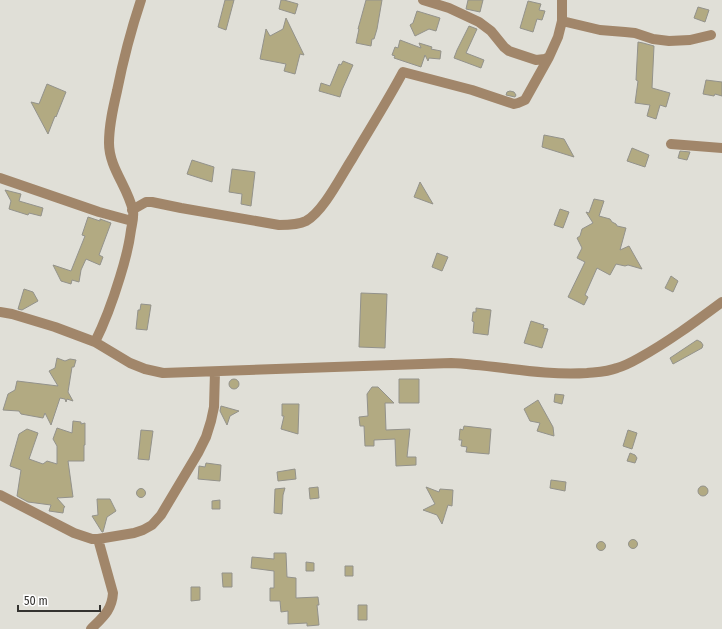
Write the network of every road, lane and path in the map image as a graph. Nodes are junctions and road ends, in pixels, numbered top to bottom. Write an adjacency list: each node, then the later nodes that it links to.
1 (140, 0): 10 (street)
2 (423, 0): 6 (street)
3 (562, 0): 4 (street)
4 (562, 21): 5 (street); 6 (street)
5 (711, 36)
6 (549, 57): 10 (street)
7 (671, 144): 8 (street)
8 (722, 148)
9 (0, 178): 11 (street)
10 (132, 210): 11 (street)
11 (132, 221): 14 (street)
12 (722, 302): 15 (street)
13 (0, 312): 14 (street)
14 (95, 342): 15 (street)
15 (214, 372): 17 (street)
16 (0, 495): 17 (street)
17 (98, 539): 18 (street)
18 (91, 629)

